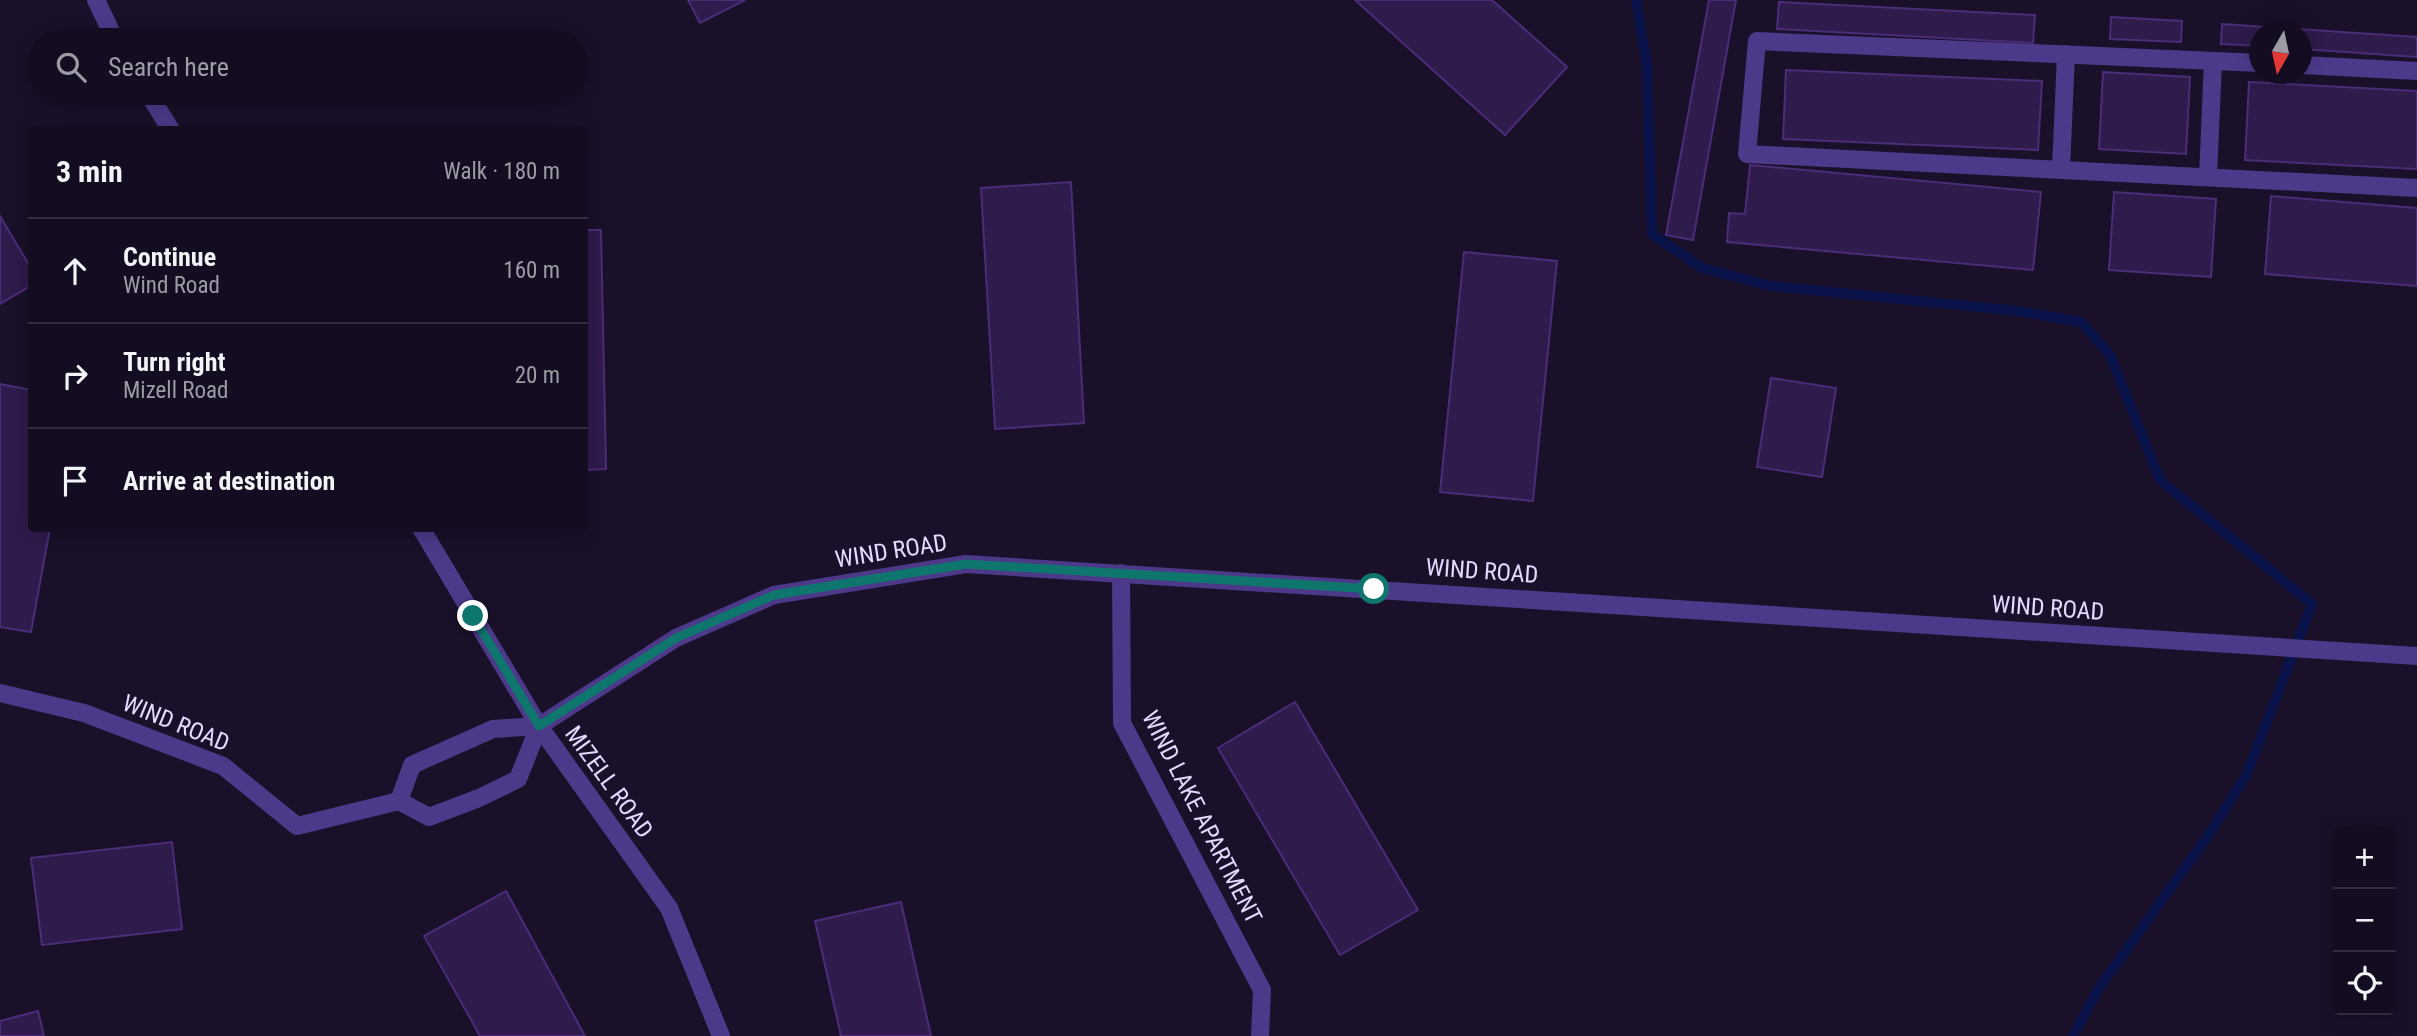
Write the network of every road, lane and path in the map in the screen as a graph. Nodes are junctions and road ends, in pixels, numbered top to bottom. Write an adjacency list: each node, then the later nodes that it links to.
1 (96, 0): 2 (street)
2 (109, 28)
3 (2066, 54): 4 (street); 10 (street); 10 (street)
4 (2213, 61): 5 (street); 11 (street)
5 (2249, 63)
6 (2312, 66): 7 (street)
7 (2417, 71)
8 (155, 105): 9 (street)
9 (169, 126)
10 (2061, 169): 11 (street)
11 (2208, 177): 12 (street)
12 (2417, 188)
13 (423, 532): 17 (street, MIZELL ROAD)
14 (1121, 573): 15 (street, WIND ROAD); 17 (street, WIND ROAD); 20 (street, WIND LAKE APARTMENT)
15 (2417, 656)
16 (0, 693): 18 (street, WIND ROAD)
17 (539, 726): 18 (street, WIND ROAD); 18 (street); 19 (street, MIZELL ROAD)
18 (399, 801)
19 (721, 1036)
20 (1260, 1036)

